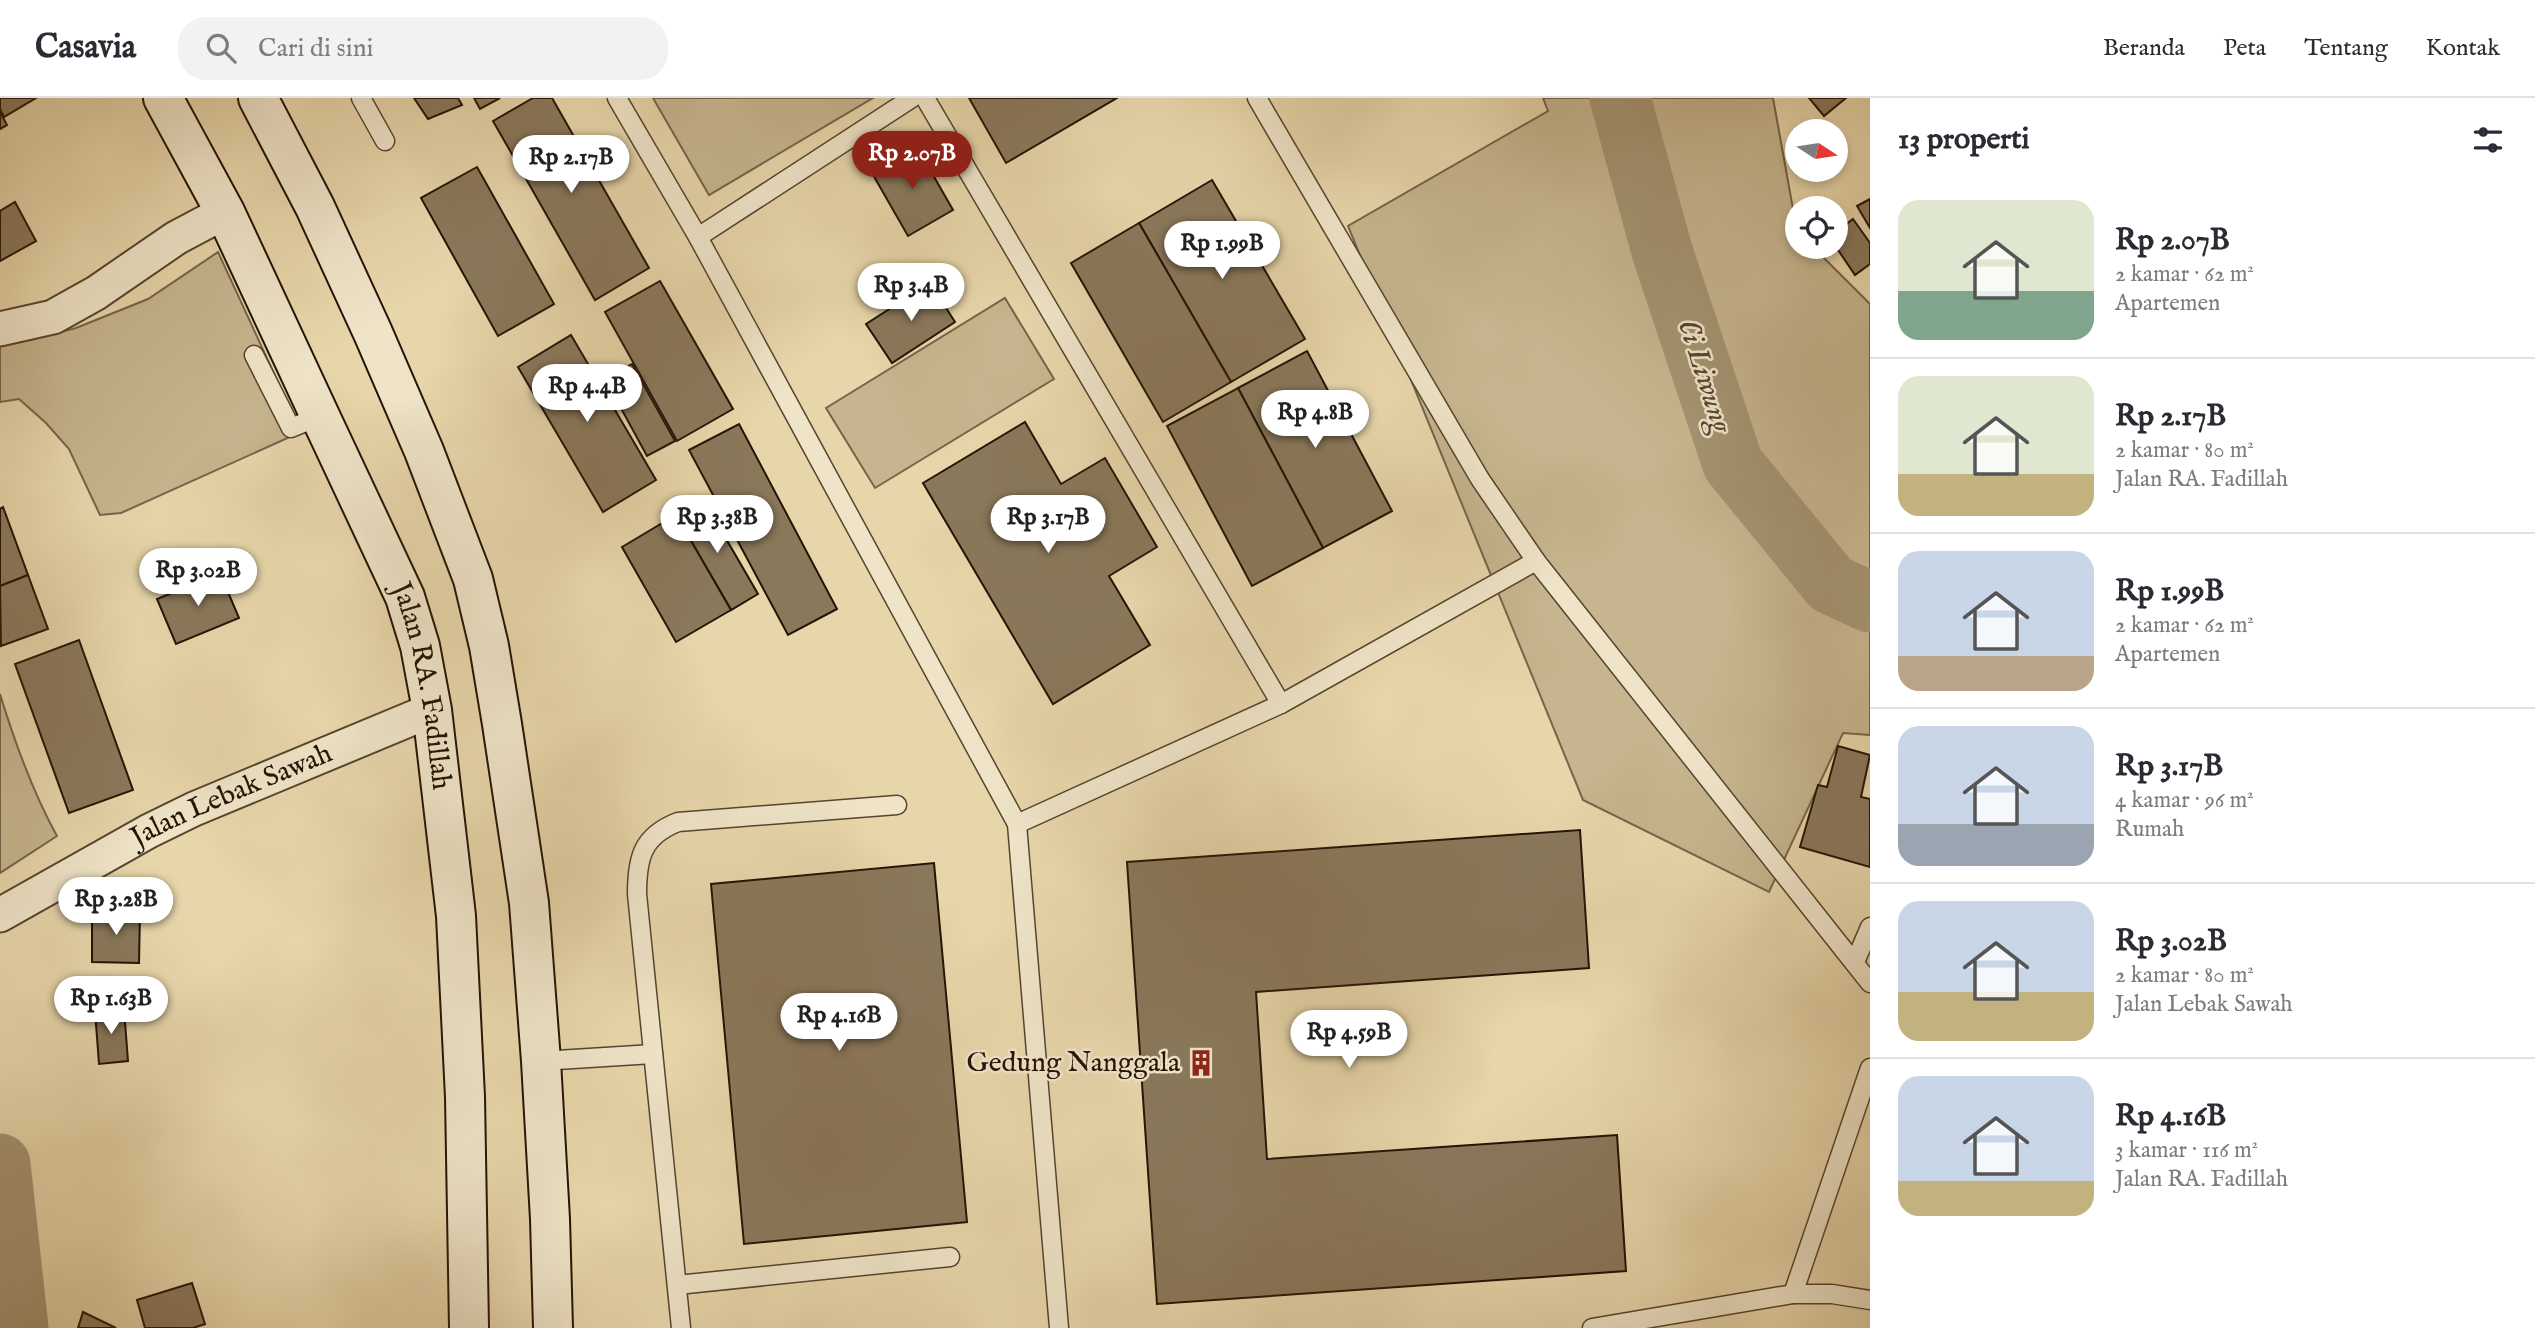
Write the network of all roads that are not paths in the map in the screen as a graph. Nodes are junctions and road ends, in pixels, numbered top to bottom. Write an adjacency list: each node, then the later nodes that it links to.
1 (163, 98): 9 (main road, Jalan RA. Fadillah)
2 (258, 98): 24 (main road)
3 (362, 98): 8 (lane)
4 (617, 98): 10 (lane)
5 (912, 98): 10 (lane)
6 (925, 98): 15 (lane)
7 (1257, 98): 14 (lane)
8 (385, 141)
9 (225, 212): 11 (street); 13 (main road, Jalan RA. Fadillah)
10 (698, 237): 18 (lane)
11 (0, 329)
12 (254, 355): 13 (lane)
13 (320, 416): 16 (main road, Jalan RA. Fadillah)
14 (1536, 561): 15 (lane); 21 (lane)
15 (1281, 704): 18 (lane)
16 (432, 710): 19 (street, Jalan Lebak Sawah); 30 (main road, Jalan RA. Fadillah)
17 (897, 805): 23 (lane)
18 (1017, 824): 33 (lane)
19 (0, 915)
20 (1870, 927): 21 (lane)
21 (1855, 962): 22 (lane)
22 (1870, 983)
23 (653, 1054): 24 (lane); 27 (lane)
24 (541, 1061): 31 (main road)
25 (1870, 1068): 28 (lane)
26 (950, 1257): 27 (lane)
27 (677, 1285): 32 (lane)
28 (1793, 1294): 29 (lane); 34 (lane)
29 (1870, 1300)
30 (469, 1328)
31 (553, 1328)
32 (681, 1328)
33 (1059, 1328)
34 (1592, 1328)

